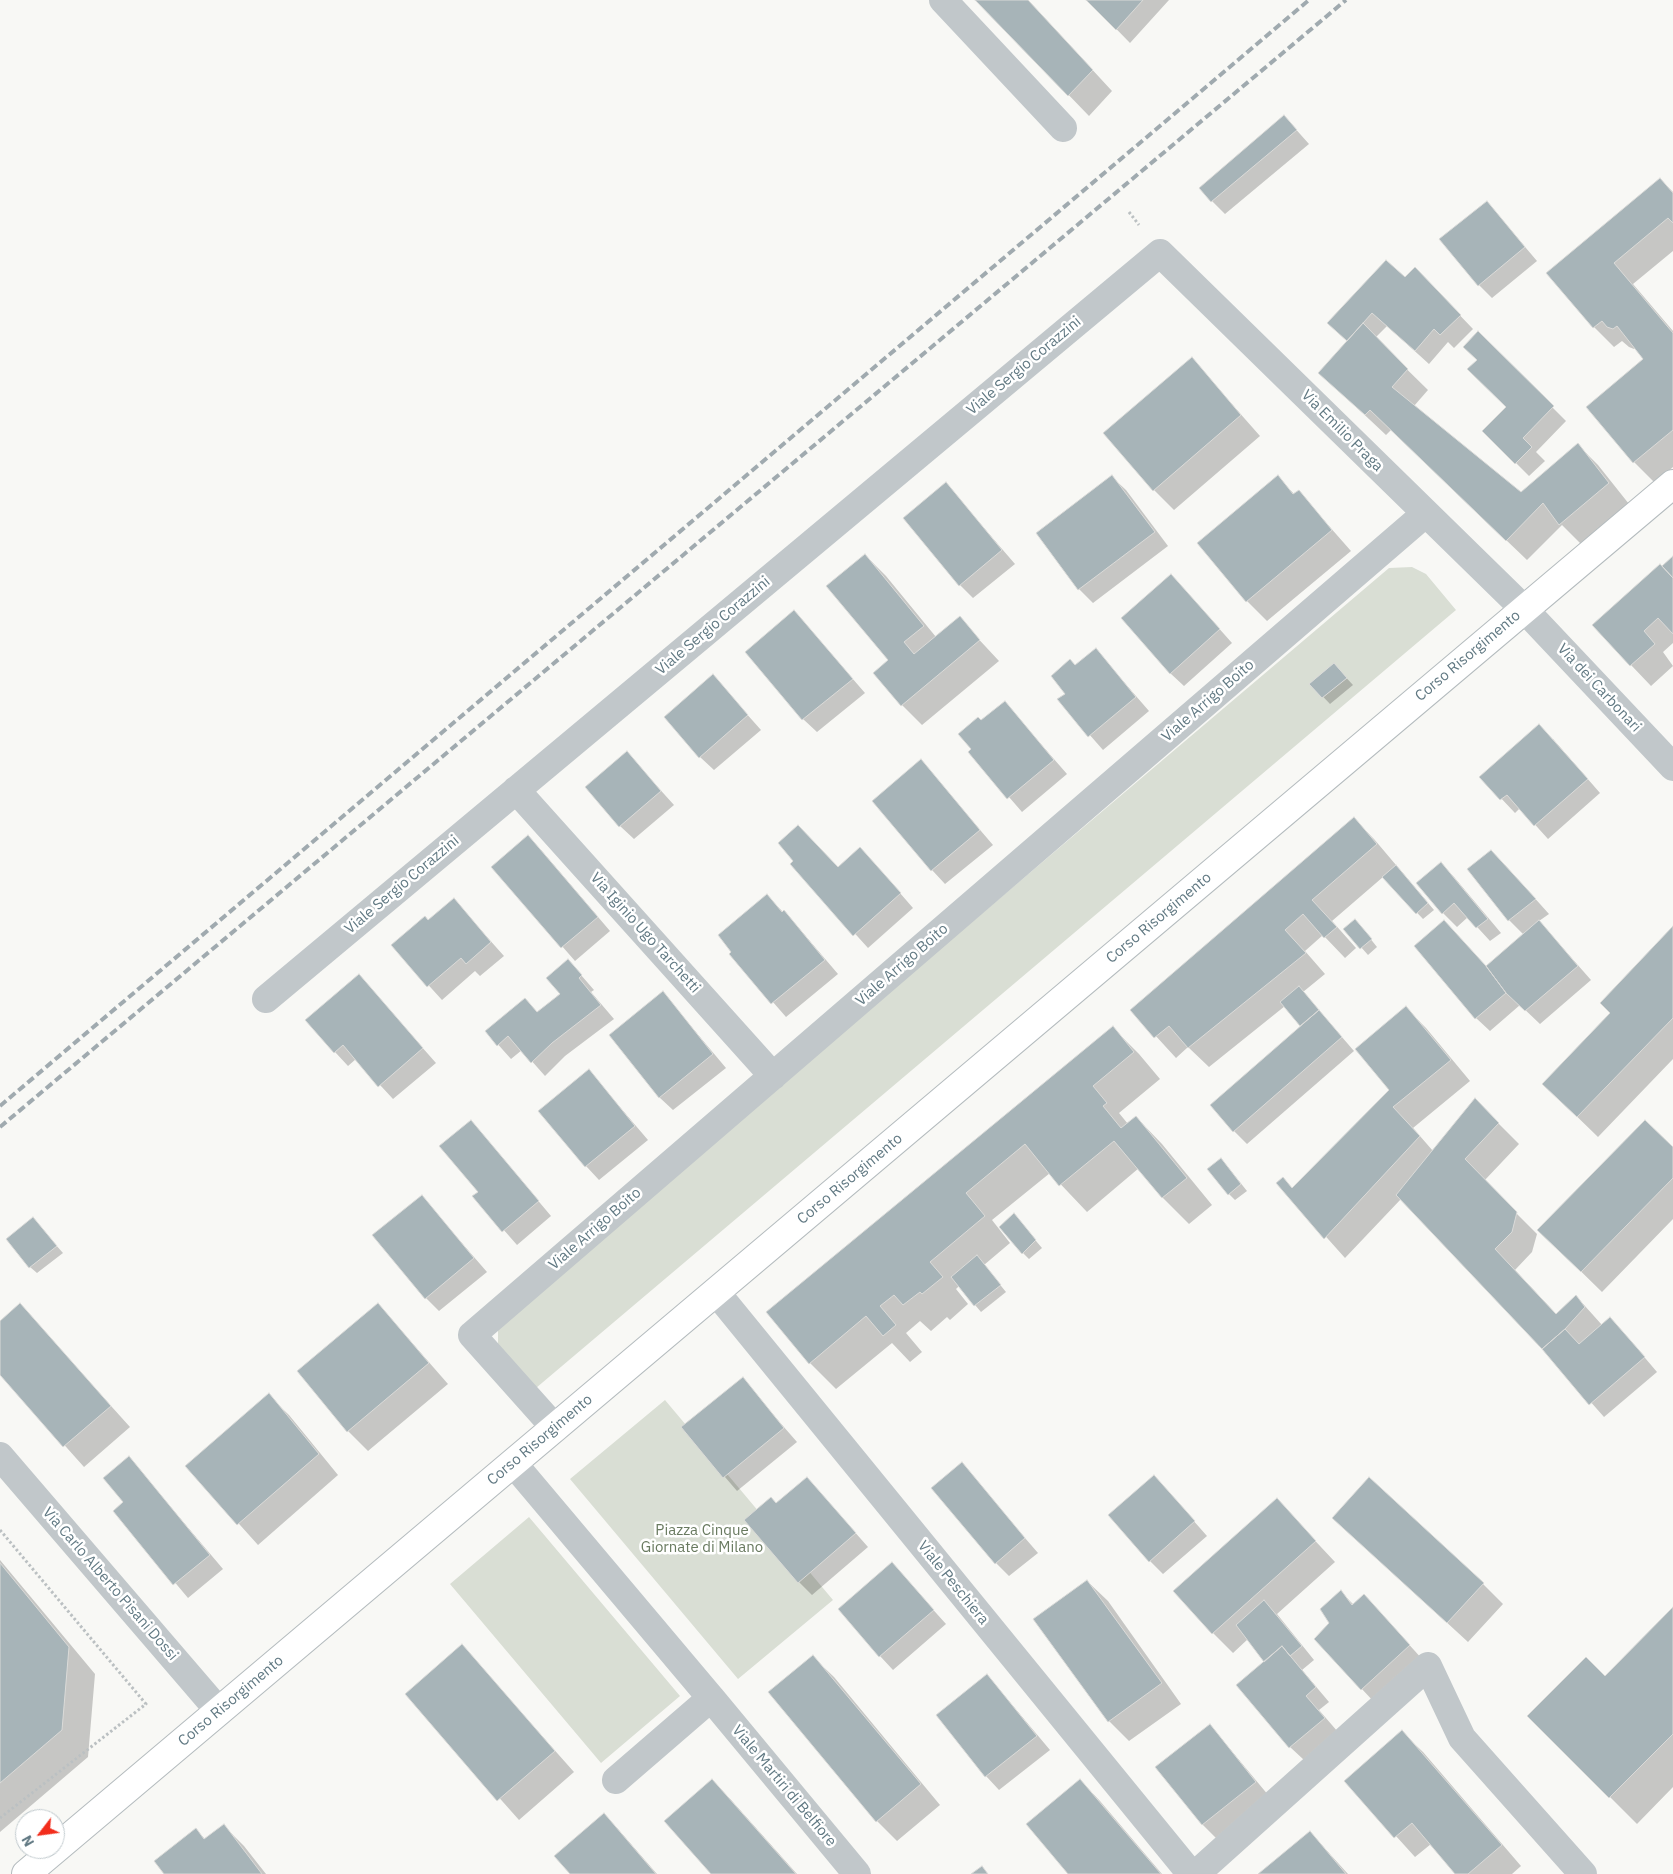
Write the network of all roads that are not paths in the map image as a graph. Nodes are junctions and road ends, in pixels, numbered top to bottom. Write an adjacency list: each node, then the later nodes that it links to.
1 (943, 0): 2 (street)
2 (1063, 128)
3 (1160, 253): 5 (street, Via Emilio Praga); 8 (street, Viale Sergio Corazzini)
4 (1673, 484): 6 (main road, Corso Risorgimento)
5 (1425, 514): 6 (street, Via Emilio Praga); 10 (street, Viale Arrigo Boito)
6 (1524, 609): 7 (street, Via dei Carbonari); 11 (main road, Corso Risorgimento)
7 (1673, 767)
8 (516, 790): 9 (street, Viale Sergio Corazzini); 10 (street, Via Iginio Ugo Tarchetti)
9 (266, 999)
10 (773, 1076): 12 (street, Viale Arrigo Boito)
11 (716, 1292): 12 (main road, Corso Risorgimento); 20 (street, Viale Peschiera)
12 (555, 1428): 14 (main road, Corso Risorgimento)
13 (0, 1456): 16 (street, Via Carlo Alberto Pisani Dossi)
14 (513, 1462): 15 (street); 16 (main road, Corso Risorgimento)
15 (711, 1698): 17 (street); 19 (street, Viale Martiri di Belfiore)
16 (219, 1711): 18 (main road, Corso Risorgimento)
17 (616, 1780)
18 (26, 1874)
19 (857, 1874)
20 (1191, 1874)
21 (1196, 1874): 22 (street)
22 (1583, 1874)

